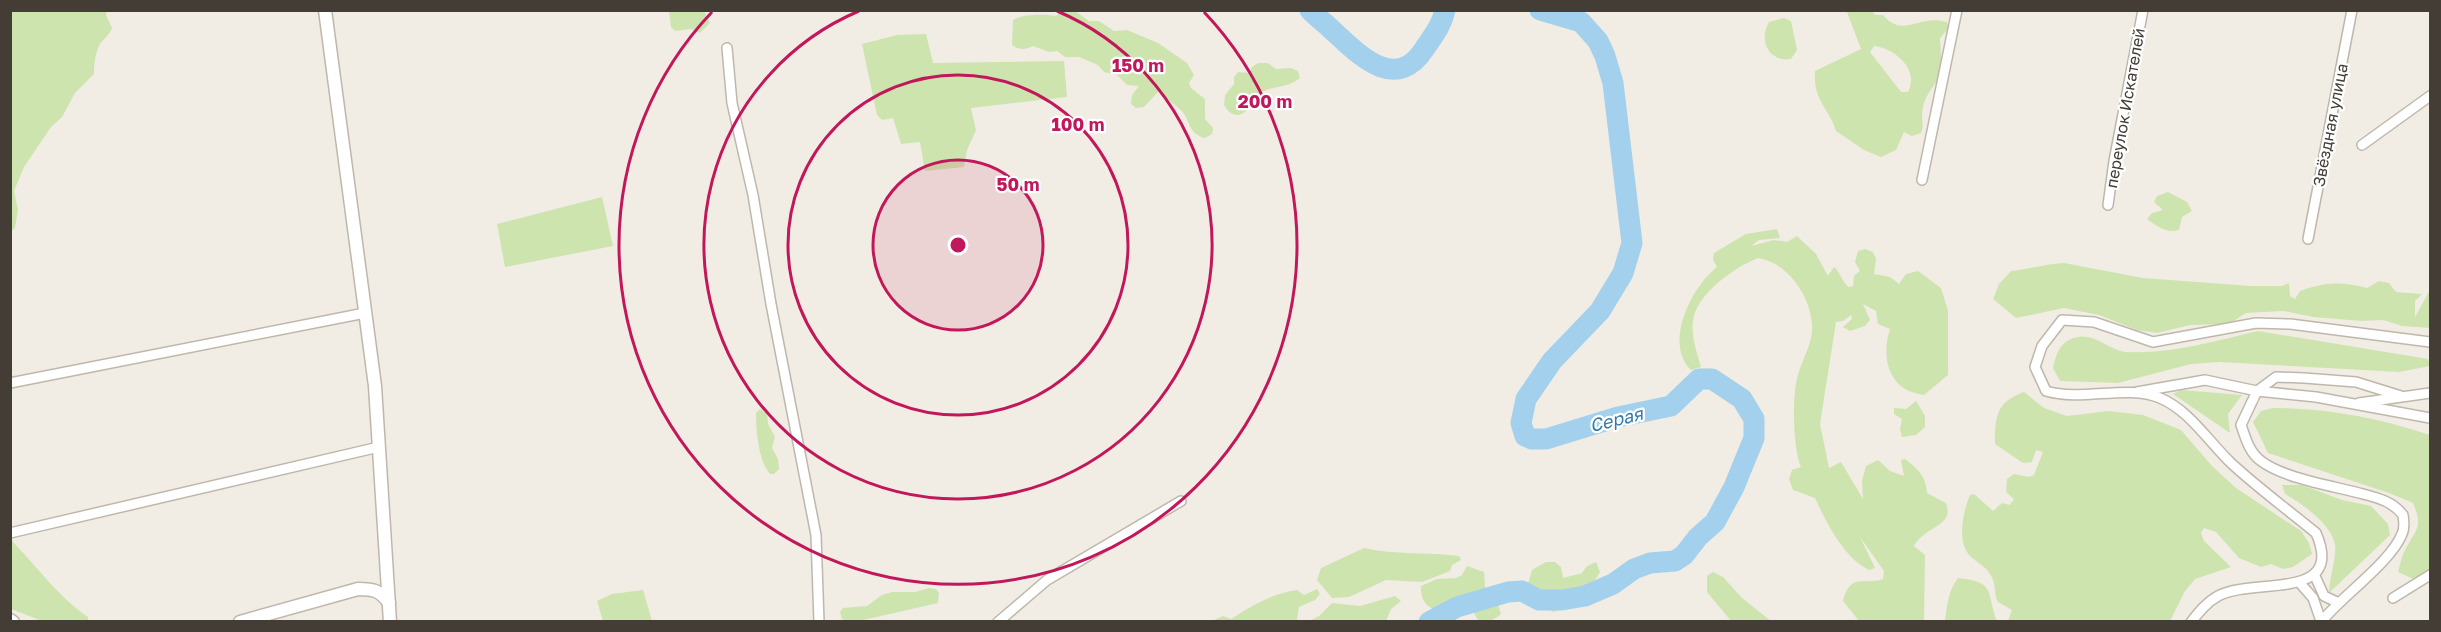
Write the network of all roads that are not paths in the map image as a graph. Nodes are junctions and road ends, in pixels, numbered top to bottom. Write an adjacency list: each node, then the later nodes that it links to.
1 (325, 10): 11 (street)
2 (1957, 10): 8 (street)
3 (2143, 10): 9 (street, переулок Искателей)
4 (2352, 10): 10 (street, Звёздная улица)
5 (728, 48): 31 (street)
6 (2430, 96): 7 (street)
7 (2362, 145)
8 (1922, 180)
9 (2108, 205)
10 (2307, 239)
11 (365, 313): 13 (street); 20 (street)
12 (2430, 342): 15 (street)
13 (10, 383)
14 (2257, 391): 15 (street); 17 (street); 18 (street); 27 (street)
15 (2135, 393): 24 (street)
16 (2430, 393): 17 (street)
17 (2401, 396): 18 (street)
18 (2351, 404): 19 (street)
19 (2430, 418)
20 (379, 447): 22 (street); 28 (street)
21 (1181, 501): 32 (street)
22 (10, 533)
23 (2430, 575): 26 (street)
24 (2315, 576): 25 (street); 27 (street)
25 (2299, 582): 33 (street); 34 (street)
26 (2393, 598)
27 (2337, 602): 34 (street)
28 (389, 603): 29 (street); 30 (street)
29 (240, 621)
30 (390, 621)
31 (819, 621)
32 (998, 621)
33 (2191, 621)
34 (2321, 621)

